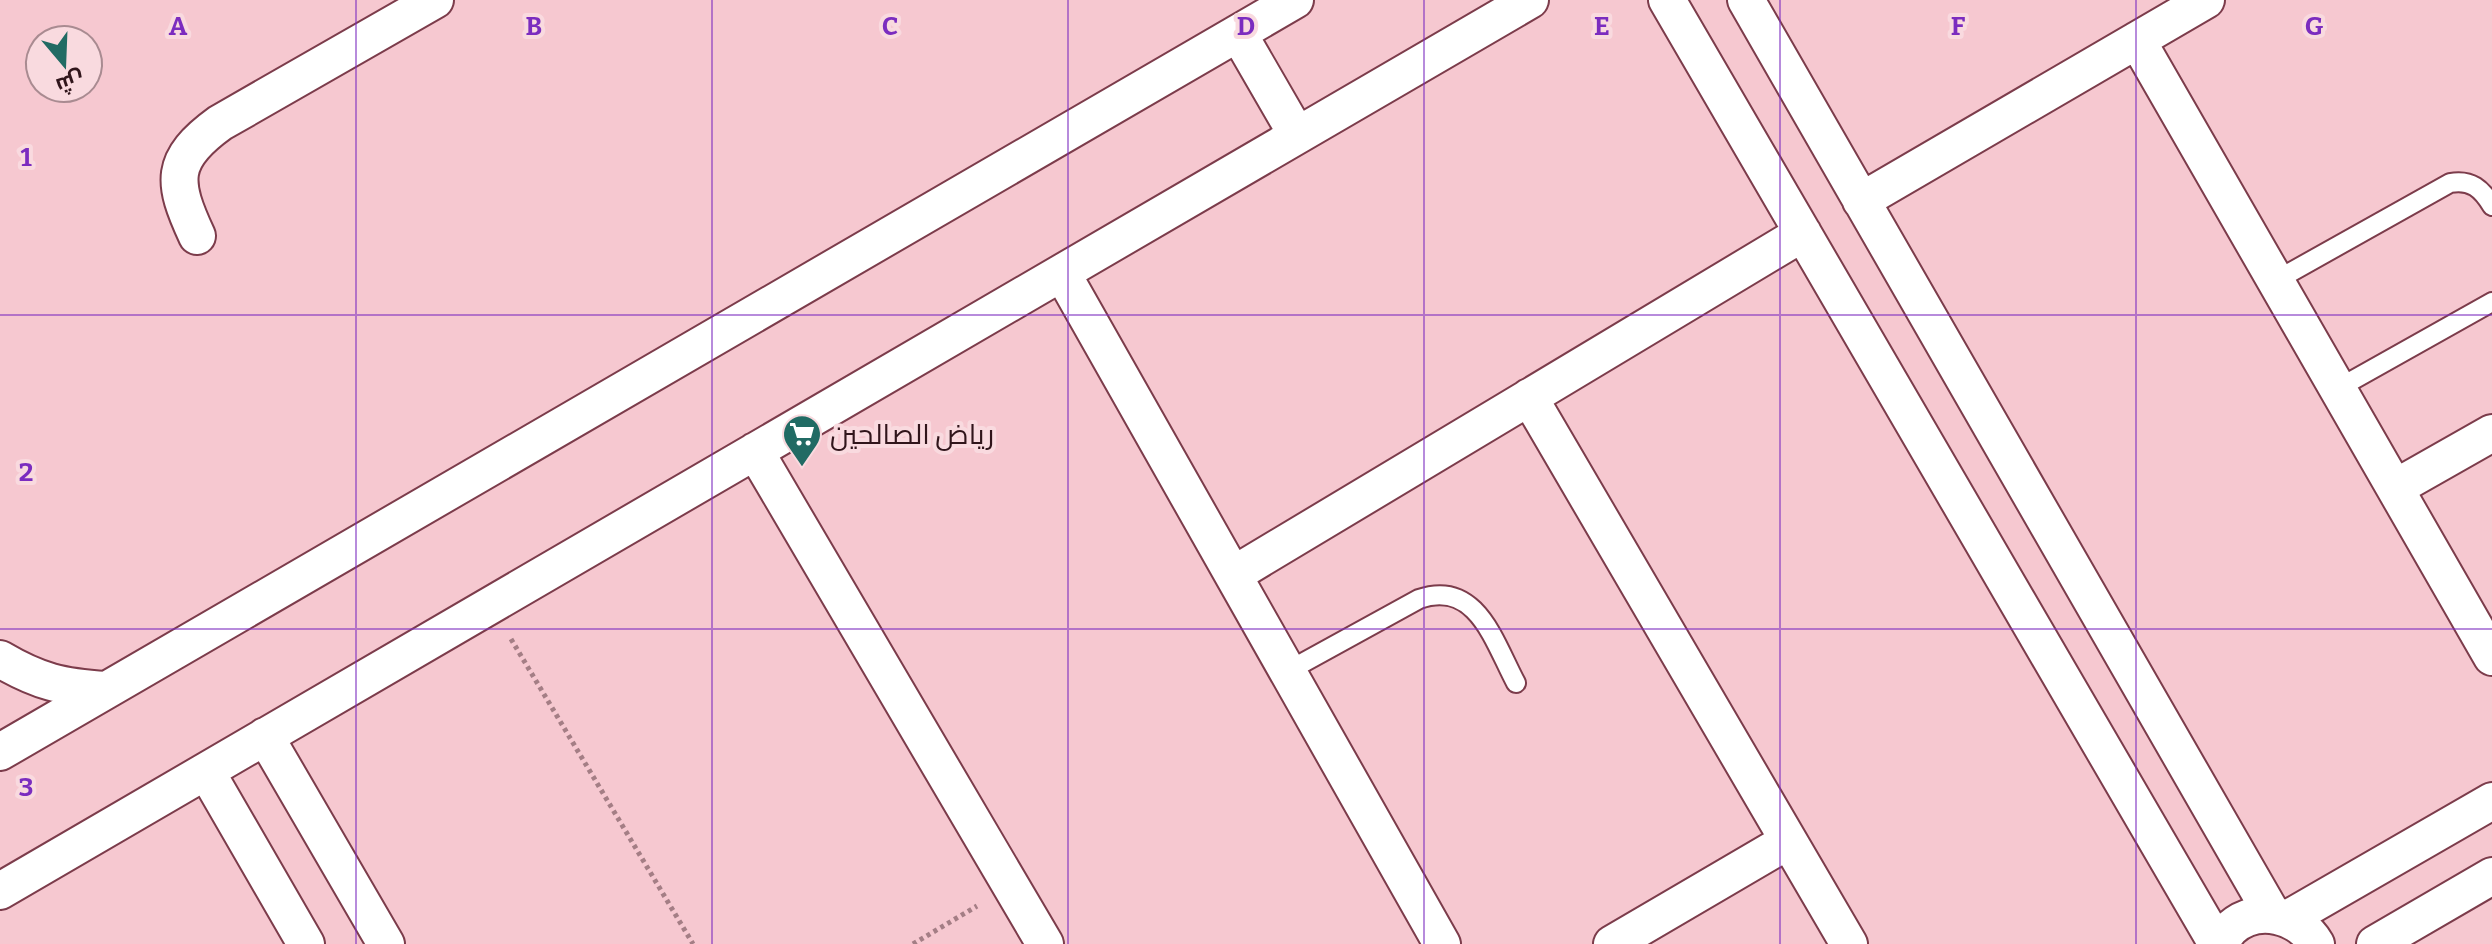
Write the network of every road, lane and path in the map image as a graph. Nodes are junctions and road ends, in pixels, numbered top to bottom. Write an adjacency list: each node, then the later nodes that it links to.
1 (435, 0): 13 (street)
2 (1295, 0): 7 (street)
3 (1530, 0): 9 (street)
4 (1667, 0): 12 (street)
5 (1746, 0): 10 (street)
6 (2206, 0): 8 (street)
7 (1238, 33): 9 (street); 28 (street)
8 (2137, 40): 10 (street); 15 (street)
9 (1297, 135): 14 (street)
10 (1861, 201): 37 (street)
11 (2492, 206): 15 (lane)
12 (1803, 233): 18 (street); 46 (street)
13 (197, 236)
14 (1062, 273): 20 (street); 22 (street)
15 (2275, 281): 17 (street)
16 (2492, 302): 17 (lane)
17 (2337, 389): 21 (street)
18 (1529, 397): 22 (street); 33 (street)
19 (2492, 433): 21 (street)
20 (755, 451): 23 (street); 35 (street)
21 (2395, 488): 24 (street)
22 (1233, 575): 26 (street)
23 (491, 605): 29 (street); 40 (path)
24 (2492, 657)
25 (0, 659): 28 (street)
26 (1288, 671): 27 (lane); 43 (street)
27 (1516, 683)
28 (106, 690): 30 (street)
29 (265, 736): 31 (street); 39 (street)
30 (0, 752)
31 (206, 771): 36 (street); 38 (street)
32 (2492, 801): 37 (street)
33 (1788, 841): 44 (street); 45 (street)
34 (2492, 876): 48 (street)
35 (1011, 886): 41 (path); 42 (street)
36 (0, 891)
37 (2280, 916): 46 (street); 47 (street)
38 (306, 944)
39 (386, 944)
40 (693, 944)
41 (913, 944)
42 (1045, 944)
43 (1442, 944)
44 (1612, 944)
45 (1849, 944)
46 (2218, 944)
47 (2316, 944)
48 (2375, 944)

